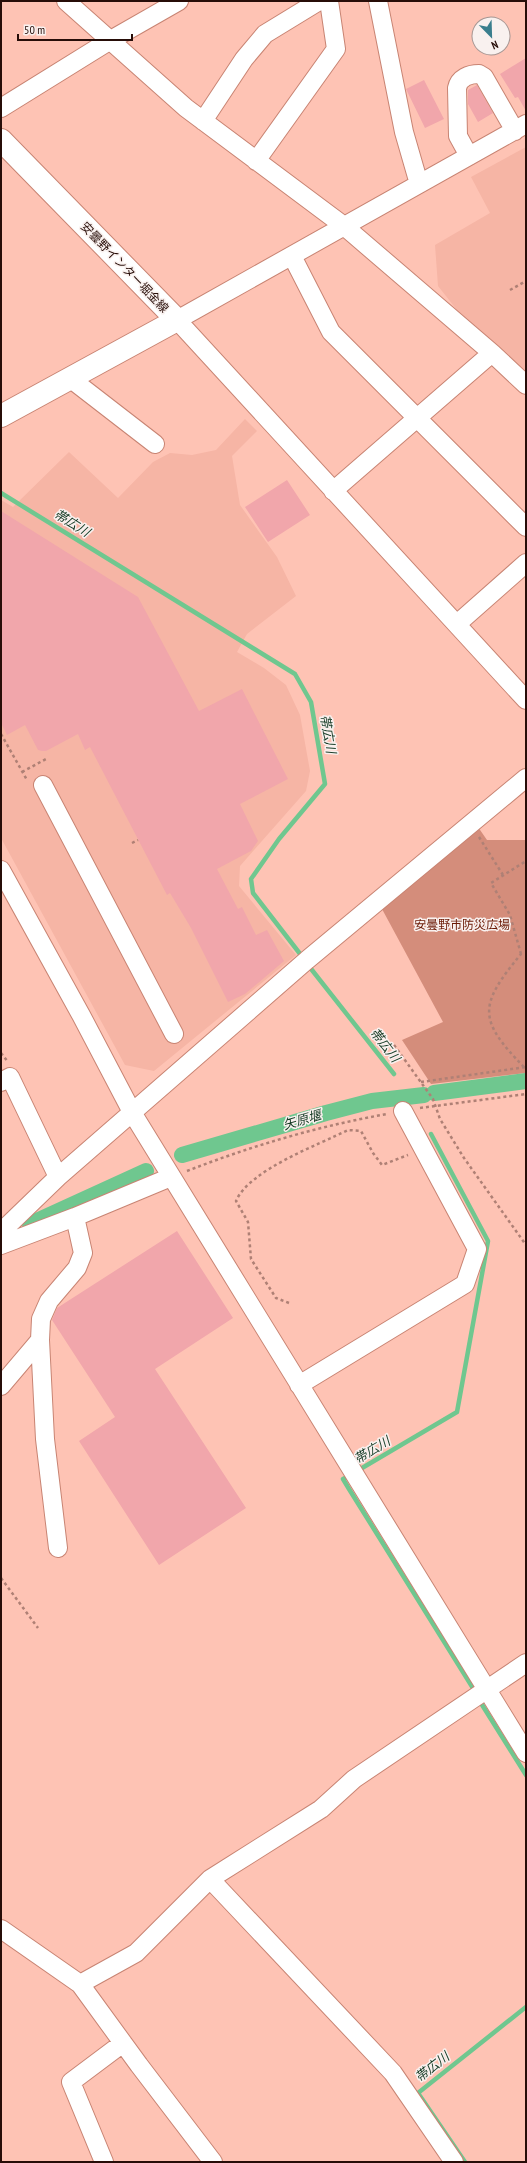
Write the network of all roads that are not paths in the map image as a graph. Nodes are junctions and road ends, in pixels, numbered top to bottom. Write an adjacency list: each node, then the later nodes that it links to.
1 (66, 1): 6 (street)
2 (179, 1): 6 (street)
3 (318, 1): 8 (street)
4 (330, 1): 12 (street)
5 (378, 1): 13 (street)
6 (109, 41): 7 (street); 8 (street)
7 (1, 108)
8 (203, 121): 12 (street)
9 (520, 128): 11 (street); 11 (street)
10 (1, 140): 16 (main road, 安曇野インター堀金線)
11 (469, 156): 13 (street)
12 (256, 161): 14 (street)
13 (419, 184): 14 (street)
14 (344, 226): 15 (street); 17 (street)
15 (292, 256): 16 (street); 21 (street)
16 (177, 320): 18 (main road, 安曇野インター堀金線); 23 (street)
17 (492, 353): 19 (street); 21 (street)
18 (70, 379): 20 (main road, 安曇野インター堀金線); 22 (street)
19 (526, 385)
20 (1, 416)
21 (416, 418): 23 (street); 24 (street)
22 (155, 444)
23 (333, 491): 26 (street)
24 (526, 527)
25 (526, 563): 26 (street)
26 (457, 624): 27 (street)
27 (526, 700)
28 (526, 778): 34 (street)
29 (36, 785): 31 (street)
30 (1, 870): 34 (street)
31 (174, 1034)
32 (1, 1082): 35 (street)
33 (404, 1111): 41 (street)
34 (133, 1114): 35 (street); 36 (street)
35 (58, 1177): 38 (street)
36 (171, 1177): 37 (street); 41 (street)
37 (75, 1217): 39 (street); 40 (street)
38 (6, 1227)
39 (1, 1245)
40 (40, 1340): 42 (street); 43 (street)
41 (299, 1385): 45 (street)
42 (1, 1386)
43 (58, 1548)
44 (526, 1663): 45 (street)
45 (486, 1689): 46 (street); 47 (street)
46 (526, 1753)
47 (210, 1879): 49 (street); 53 (street)
48 (1, 1929): 49 (street)
49 (80, 1984): 50 (street)
50 (123, 2043): 51 (street); 52 (street)
51 (104, 2162)
52 (213, 2162)
53 (454, 2162)

